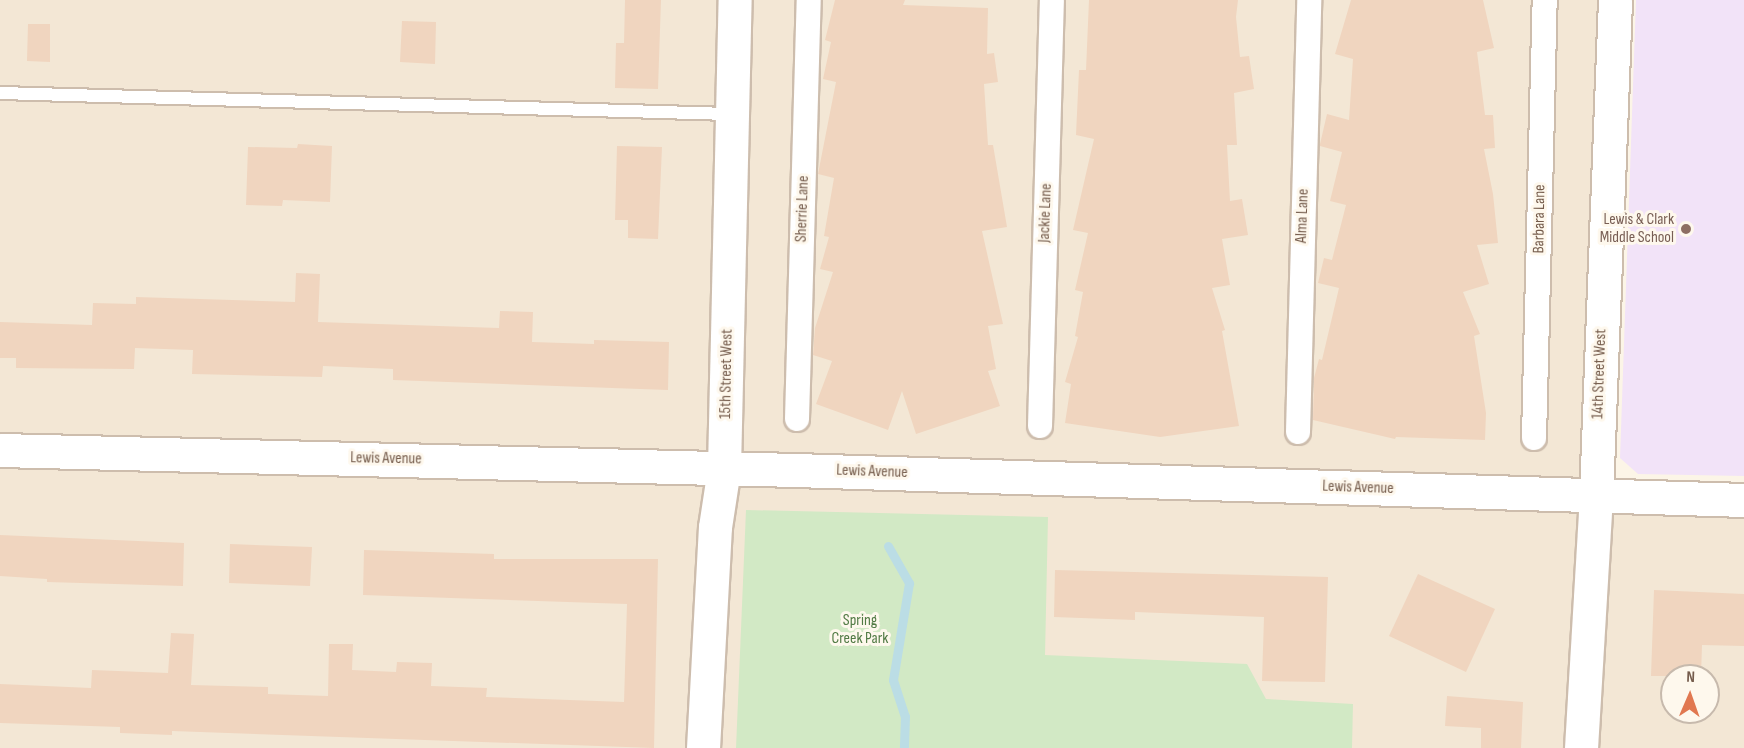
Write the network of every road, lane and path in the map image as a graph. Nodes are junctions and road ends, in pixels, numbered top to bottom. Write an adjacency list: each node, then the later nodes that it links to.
1 (735, 0): 8 (street, 15th Street West)
2 (809, 0): 9 (street, Sherrie Lane)
3 (1052, 0): 10 (street, Jackie Lane)
4 (1309, 0): 11 (street, Alma Lane)
5 (1545, 0): 12 (street, Barbara Lane)
6 (1615, 0): 15 (street, 14th Street West)
7 (0, 93): 8 (lane)
8 (733, 114): 14 (street, 15th Street West)
9 (796, 418)
10 (1040, 426)
11 (1298, 432)
12 (1534, 438)
13 (0, 450): 14 (street, Lewis Avenue)
14 (724, 468): 15 (street, Lewis Avenue); 17 (street, 15th Street West)
15 (1596, 495): 16 (street, Lewis Avenue); 18 (street, 14th Street West)
16 (1744, 500)
17 (703, 748)
18 (1581, 748)

